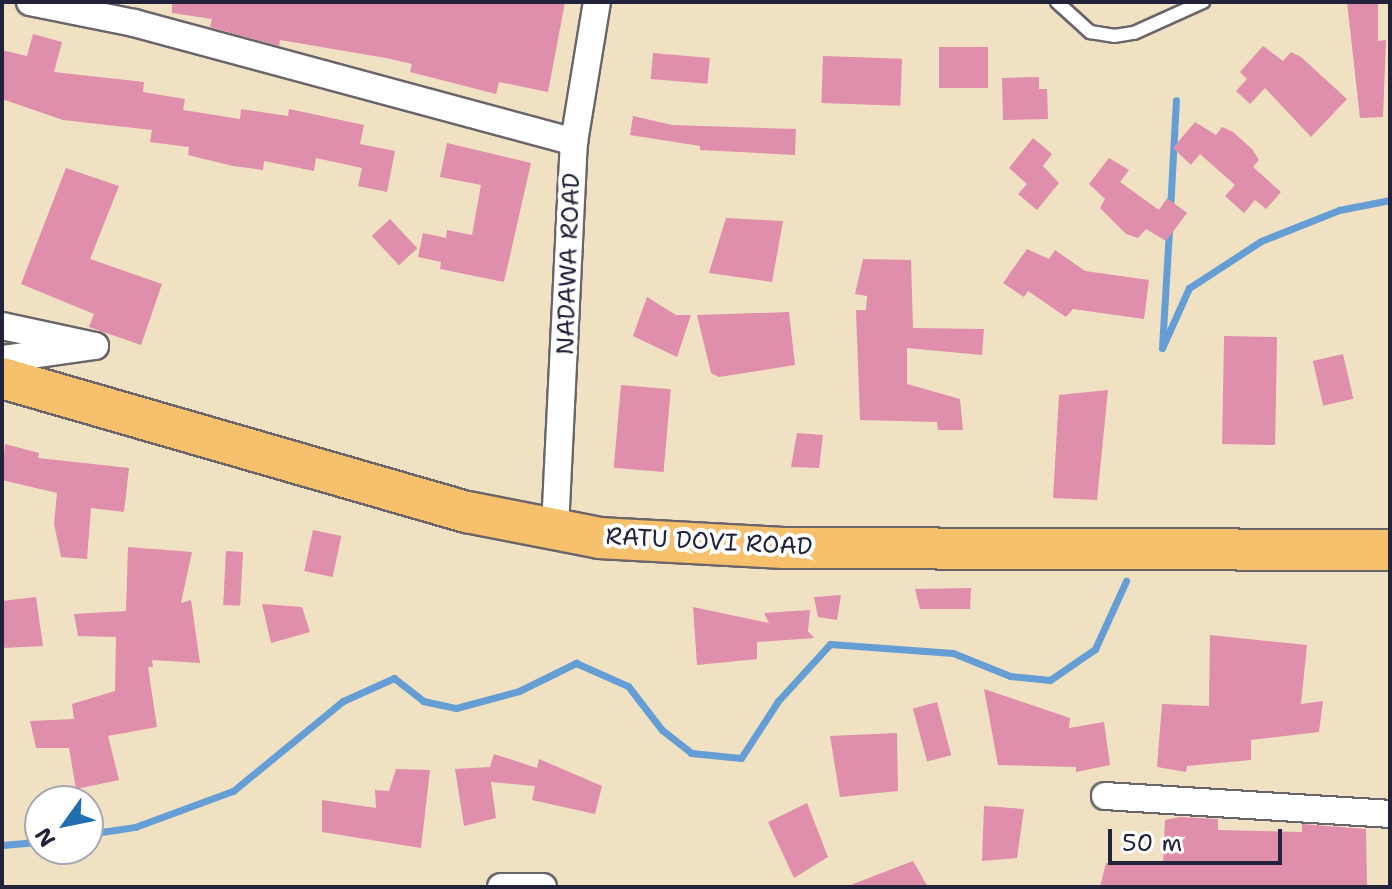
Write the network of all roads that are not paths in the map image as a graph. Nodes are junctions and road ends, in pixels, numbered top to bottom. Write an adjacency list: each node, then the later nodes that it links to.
1 (30, 2): 5 (street)
2 (597, 2): 5 (street, NADAWA ROAD)
3 (1057, 2): 4 (lane)
4 (1203, 2)
5 (574, 142): 9 (street, NADAWA ROAD)
6 (2, 326): 7 (street)
7 (2, 359)
8 (2, 378): 9 (main road, RATU DOVI ROAD)
9 (555, 528): 10 (main road, RATU DOVI ROAD)
10 (1390, 550)
11 (1105, 796): 12 (street)
12 (1390, 814)
13 (501, 887): 14 (street)
14 (543, 887)

